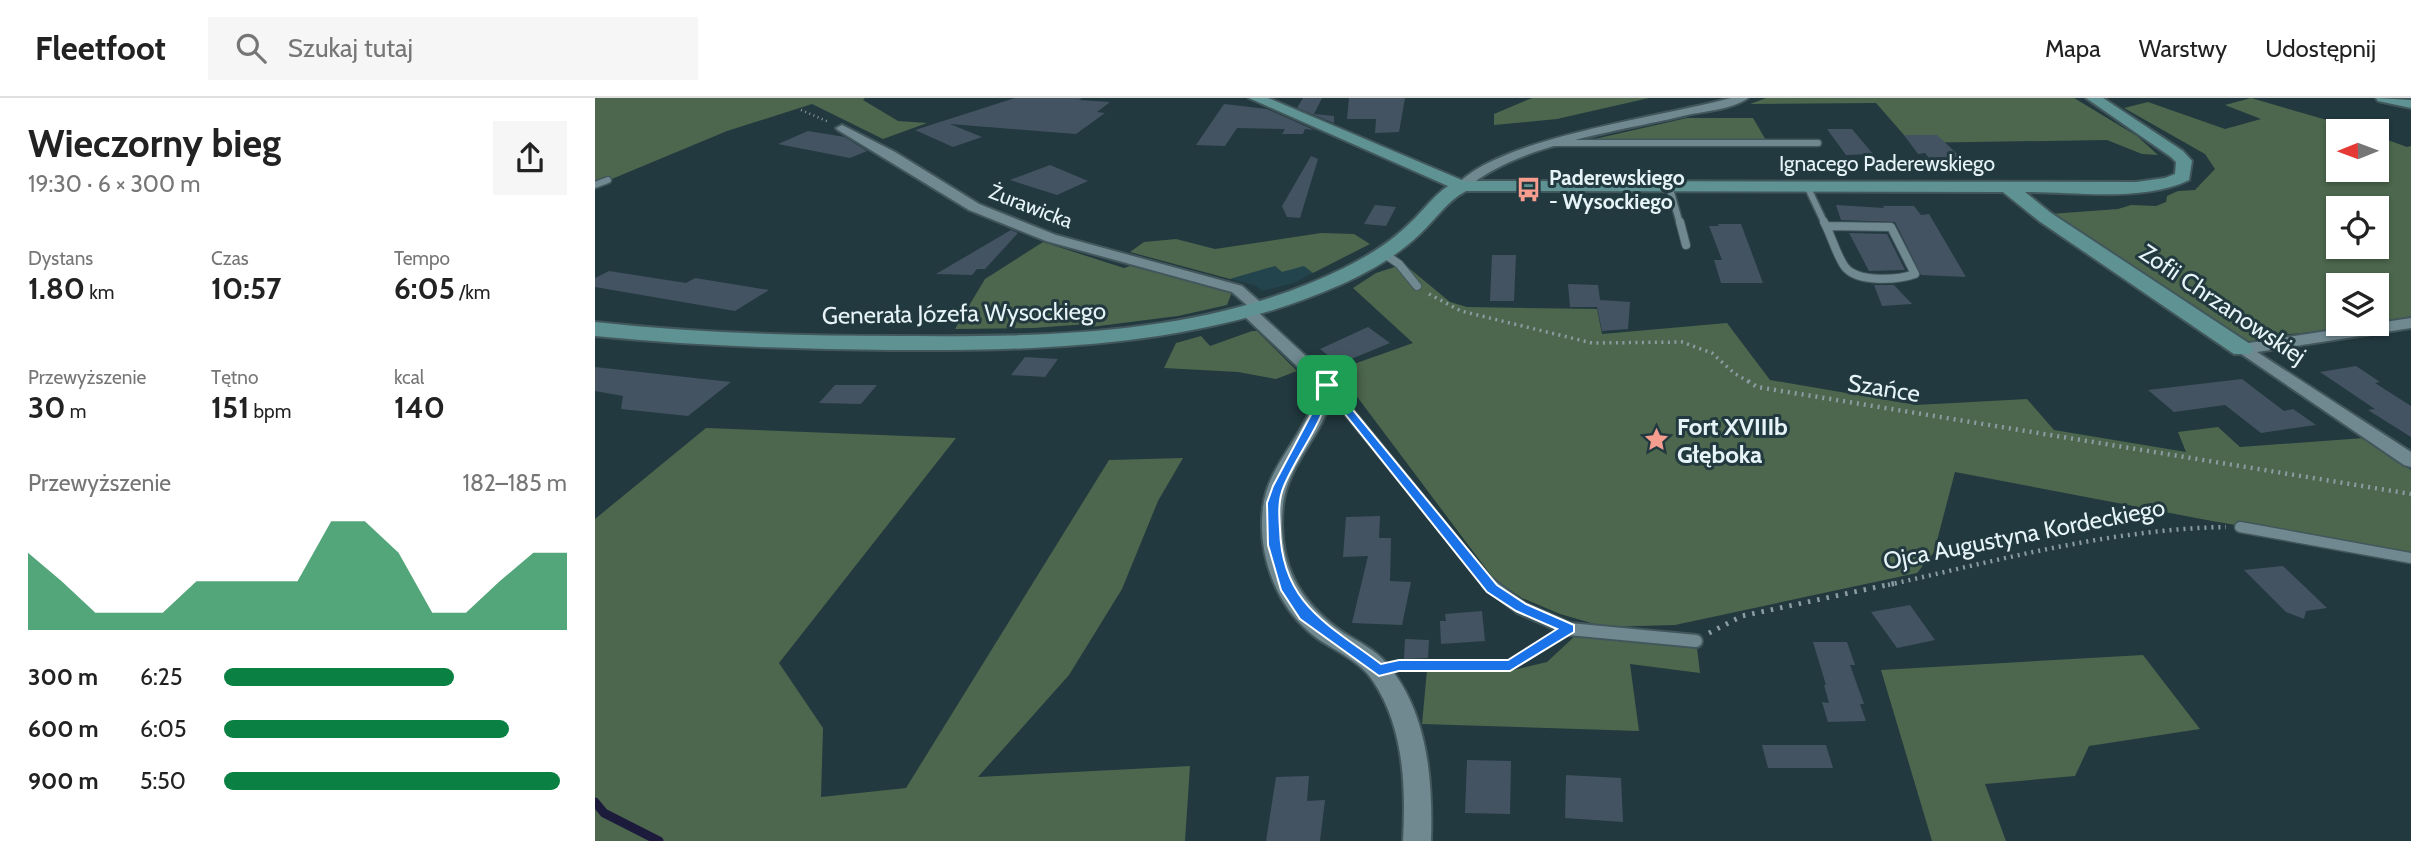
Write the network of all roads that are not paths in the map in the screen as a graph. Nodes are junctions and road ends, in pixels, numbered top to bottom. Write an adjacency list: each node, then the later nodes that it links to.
1 (1256, 98): 12 (street)
2 (1743, 98): 7 (street)
3 (2093, 98): 14 (street, Ignacego Paderewskiego)
4 (2383, 98): 5 (street)
5 (2411, 104)
6 (842, 128): 19 (street, Żurawicka)
7 (1555, 143): 8 (lane); 12 (street)
8 (1818, 143)
9 (608, 180): 10 (lane)
10 (595, 185)
11 (1669, 185): 12 (street, Ignacego Paderewskiego); 13 (street, Ignacego Paderewskiego); 16 (lane)
12 (1462, 186): 17 (street, Generała Józefa Wysockiego)
13 (1807, 186): 14 (street, Ignacego Paderewskiego); 15 (lane)
14 (2008, 187): 22 (street, Zofii Chrzanowskiej)
15 (1826, 226): 15 (lane)
16 (1686, 245)
17 (1383, 253): 18 (lane); 19 (street, Generała Józefa Wysockiego)
18 (1417, 286)
19 (1253, 309): 21 (street, Generała Józefa Wysockiego); 23 (street)
20 (2411, 323): 22 (street)
21 (595, 329)
22 (2242, 349): 24 (street, Zofii Chrzanowskiej)
23 (1327, 385): 27 (lane); 28 (street)
24 (2411, 461)
25 (2240, 527): 26 (lane)
26 (2411, 558)
27 (1696, 641)
28 (1417, 841)

